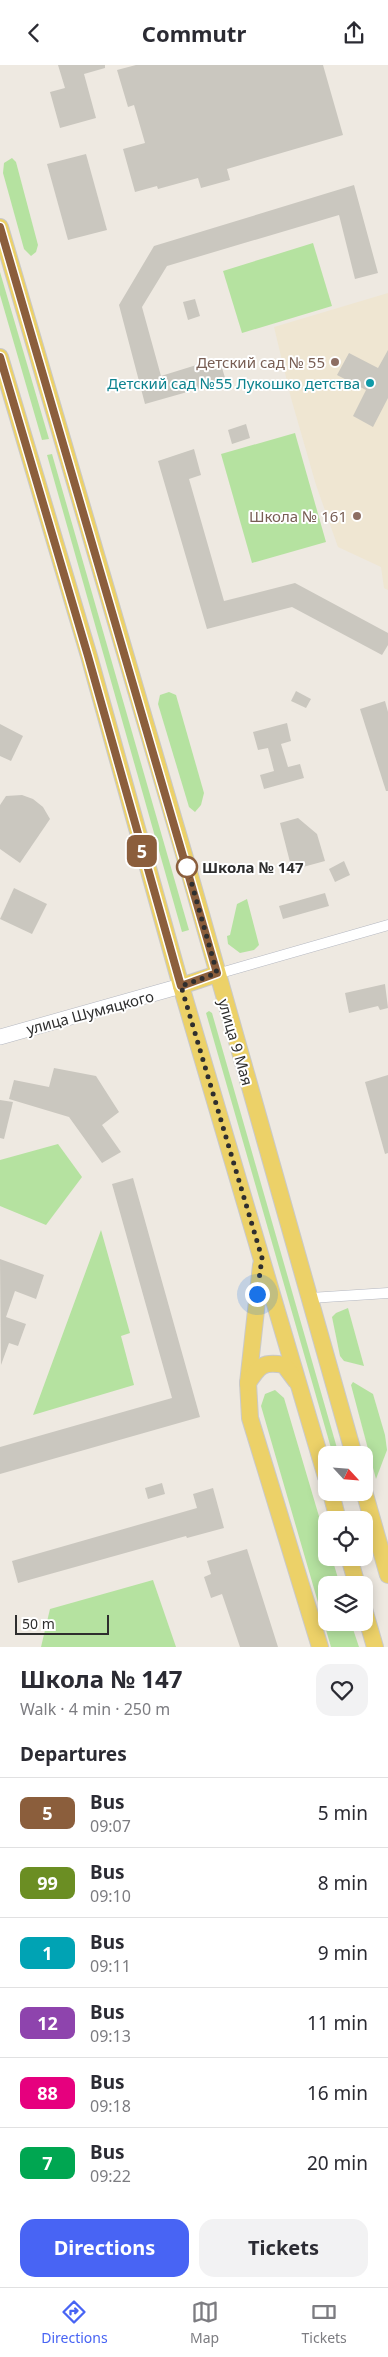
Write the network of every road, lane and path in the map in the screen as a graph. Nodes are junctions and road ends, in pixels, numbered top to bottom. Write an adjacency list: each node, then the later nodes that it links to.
1 (0, 227): 4 (main road, улица 9 Мая)
2 (0, 357): 5 (main road)
3 (388, 925): 4 (street)
4 (217, 973): 5 (main road); 9 (main road, улица 9 Мая)
5 (181, 986): 6 (street, улица Шумяцкого); 7 (main road)
6 (0, 1037)
7 (262, 1258): 10 (main road); 11 (main road)
8 (388, 1293): 9 (street)
9 (310, 1298): 12 (main road, улица 9 Мая)
10 (248, 1383): 11 (main road); 18 (main road)
11 (301, 1387): 13 (main road)
12 (351, 1446)
13 (318, 1448)
14 (368, 1501): 15 (main road)
15 (383, 1542): 16 (main road)
16 (388, 1575)
17 (370, 1631): 19 (main road)
18 (320, 1647)
19 (374, 1647)

